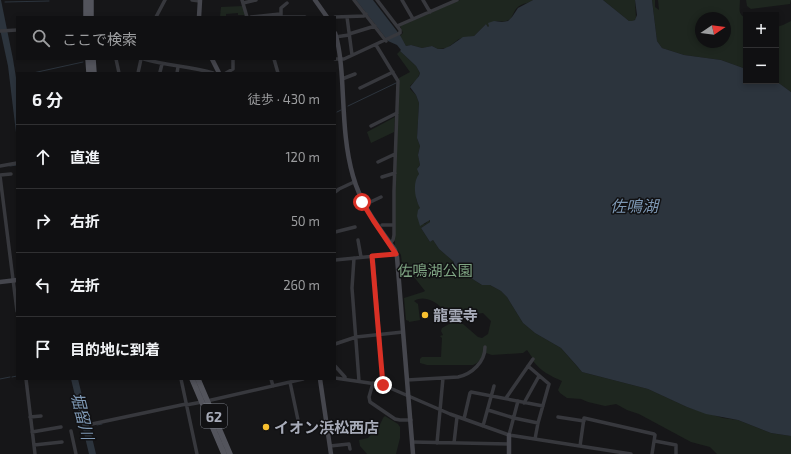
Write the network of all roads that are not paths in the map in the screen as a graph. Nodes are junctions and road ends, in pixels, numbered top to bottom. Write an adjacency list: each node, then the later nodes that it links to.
1 (86, 0): 17 (main road)
2 (91, 0): 18 (main road)
3 (165, 0): 19 (street)
4 (192, 0): 12 (street)
5 (256, 0): 13 (street)
6 (315, 0): 23 (street)
7 (354, 0): 16 (street)
8 (377, 0): 28 (street)
9 (402, 0): 26 (street)
10 (423, 0): 15 (street)
11 (457, 0): 15 (street)
12 (200, 1): 20 (street)
13 (243, 1): 21 (street)
14 (287, 3): 22 (street)
15 (430, 12): 26 (street)
16 (366, 14): 25 (street); 27 (street)
17 (86, 16)
18 (91, 16)
19 (157, 16)
20 (199, 16)
21 (248, 16)
22 (281, 16)
23 (327, 16)
24 (336, 17): 25 (street)
25 (347, 17): 31 (street)
26 (413, 19): 28 (street)
27 (375, 26): 31 (street); 33 (street)
28 (397, 26): 33 (street)
29 (16, 30): 30 (street)
30 (0, 31)
31 (349, 35): 32 (street); 36 (street)
32 (336, 36)
33 (387, 40): 34 (street)
34 (376, 45): 36 (street); 58 (street)
35 (336, 48): 37 (street)
36 (352, 55): 37 (street)
37 (337, 59): 60 (street)
38 (88, 60): 48 (main road)
39 (93, 60): 49 (main road)
40 (116, 60): 50 (street)
41 (141, 60): 51 (street)
42 (148, 60): 46 (street)
43 (212, 60): 55 (street)
44 (233, 60): 56 (street)
45 (274, 60): 57 (street)
46 (162, 64): 47 (street); 52 (street)
47 (178, 67): 53 (street); 54 (street)
48 (89, 72)
49 (94, 72)
50 (119, 72)
51 (138, 72)
52 (160, 72)
53 (177, 72)
54 (209, 72)
55 (218, 72)
56 (228, 72)
57 (278, 72)
58 (393, 72): 61 (street); 62 (street)
59 (355, 74): 60 (street)
60 (342, 79): 72 (street)
61 (360, 88)
62 (397, 114): 63 (street); 64 (street)
63 (371, 126)
64 (395, 154): 65 (street); 68 (street)
65 (378, 162)
66 (16, 163): 67 (street)
67 (0, 166)
68 (395, 173): 71 (street); 77 (street)
69 (11, 174): 70 (street)
70 (0, 176): 87 (street)
71 (382, 178)
72 (354, 182): 73 (street); 75 (street)
73 (336, 191)
74 (381, 197): 75 (street)
75 (364, 205): 81 (street)
76 (382, 225): 77 (street)
77 (394, 225): 81 (street)
78 (355, 227): 79 (street)
79 (336, 232)
80 (358, 240): 84 (street)
81 (390, 243): 82 (street)
82 (396, 254): 83 (street); 90 (street)
83 (372, 256): 84 (street); 91 (street)
84 (361, 257): 85 (street)
85 (354, 258): 86 (street); 92 (street)
86 (336, 260)
87 (15, 280): 88 (street); 89 (street)
88 (0, 282)
89 (16, 296)
90 (403, 332): 91 (street); 109 (street)
91 (379, 334): 92 (street); 113 (street)
92 (356, 336): 93 (street); 110 (street)
93 (336, 344)
94 (485, 347): 100 (street)
95 (533, 360): 96 (street)
96 (528, 366): 98 (street); 118 (street)
97 (336, 367): 101 (street)
98 (539, 376): 121 (street); 123 (street)
99 (336, 378): 101 (street)
100 (443, 378): 109 (street); 124 (street)
101 (345, 379): 110 (street)
102 (26, 380): 128 (street)
103 (181, 380): 122 (street)
104 (193, 380): 119 (main road, 62)
105 (198, 380): 119 (main road, 62)
106 (271, 380): 114 (street)
107 (299, 380): 111 (street)
108 (320, 380): 150 (street)
109 (407, 380): 116 (street)
110 (359, 381): 112 (street)
111 (290, 382): 114 (street); 132 (street)
112 (373, 383): 113 (street); 133 (street)
113 (383, 385): 116 (street)
114 (273, 386): 119 (street)
115 (494, 386): 117 (street)
116 (409, 396): 124 (street); 133 (street)
117 (491, 396): 118 (street); 125 (street); 131 (street)
118 (506, 398): 120 (street)
119 (204, 401): 122 (street); 157 (main road, 62); 158 (main road, 62)
120 (518, 401): 121 (street); 130 (street)
121 (524, 402): 123 (street)
122 (186, 404): 136 (street); 156 (street)
123 (543, 406): 135 (street)
124 (440, 410): 127 (street); 146 (street)
125 (488, 410): 130 (street); 137 (street)
126 (41, 416): 128 (street)
127 (457, 416): 131 (street); 147 (street)
128 (30, 417): 140 (street)
129 (558, 417): 134 (street)
130 (514, 418): 135 (street); 141 (street)
131 (464, 419): 137 (street)
132 (298, 420)
133 (411, 420): 145 (street)
134 (584, 420): 143 (street); 151 (street)
135 (538, 423): 142 (street)
136 (92, 424)
137 (483, 426): 141 (street)
138 (61, 427): 140 (street)
139 (71, 431): 155 (street)
140 (32, 432): 149 (street)
141 (509, 435): 142 (street); 148 (street)
142 (535, 439): 151 (street)
143 (654, 441): 163 (street); 164 (street)
144 (62, 442): 149 (street)
145 (412, 442): 146 (street); 160 (street)
146 (437, 443): 147 (street)
147 (454, 443): 148 (street)
148 (509, 444): 161 (street)
149 (34, 445): 154 (street)
150 (330, 446): 152 (street); 159 (street)
151 (580, 446): 153 (street)
152 (350, 449)
153 (622, 453): 162 (street)
154 (35, 454)
155 (76, 454)
156 (197, 454)
157 (224, 454)
158 (230, 454)
159 (331, 454)
160 (413, 454)
161 (509, 454)
162 (631, 454)
163 (652, 454)
164 (676, 454)

